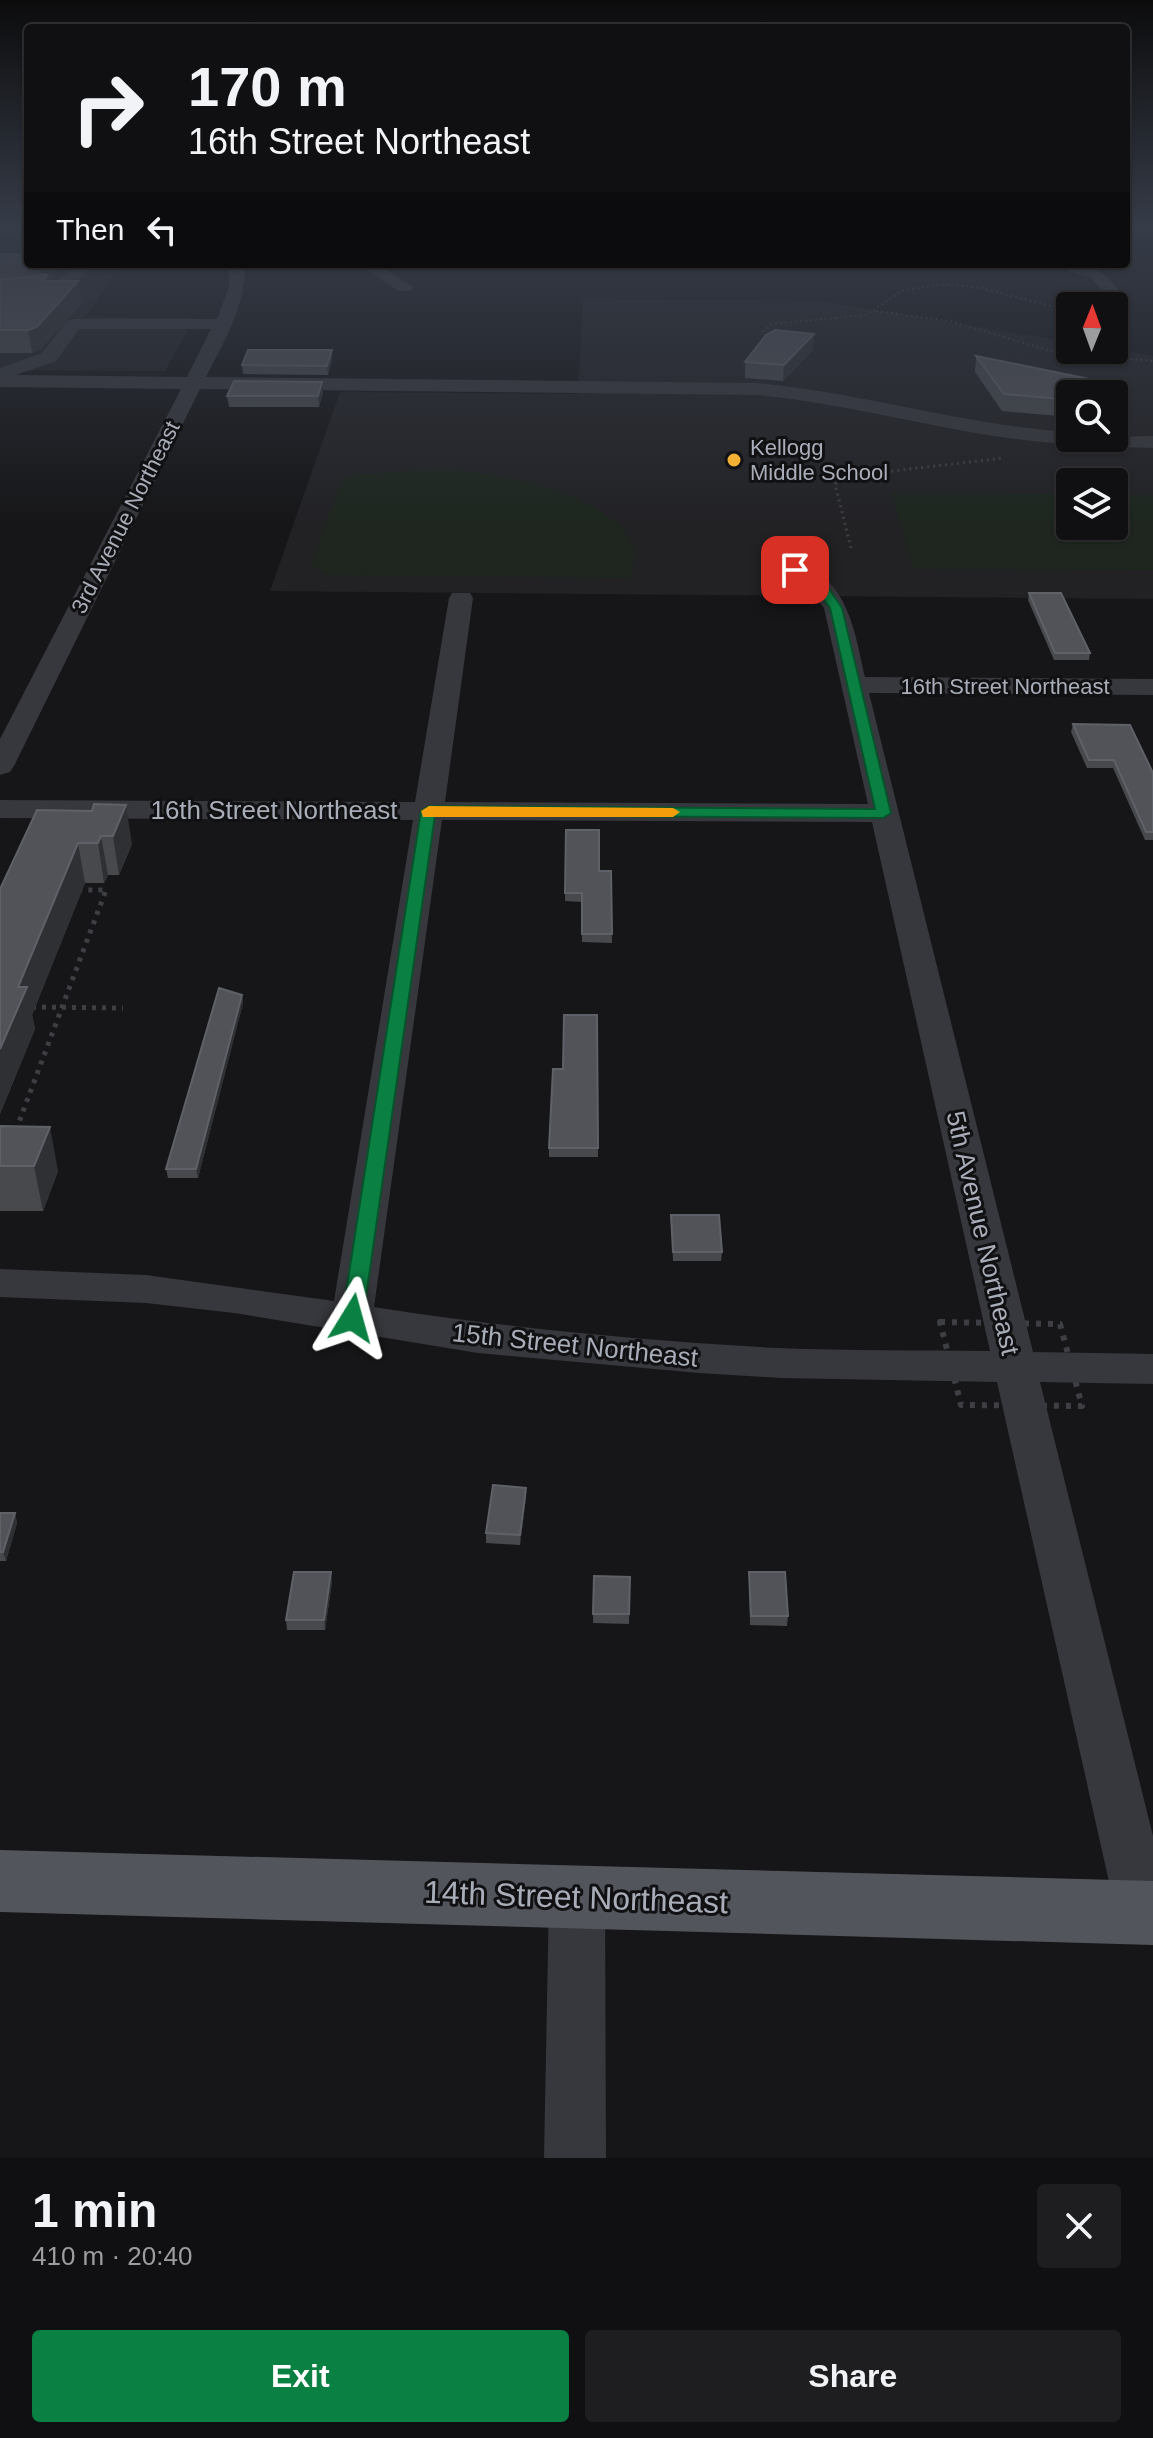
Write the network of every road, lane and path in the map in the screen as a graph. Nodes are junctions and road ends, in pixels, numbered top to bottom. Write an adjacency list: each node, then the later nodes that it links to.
1 (74, 324): 7 (street)
2 (223, 324): 8 (street, 3rd Avenue Northeast)
3 (771, 325): 5 (path)
4 (962, 325): 6 (path)
5 (763, 332)
6 (1153, 361)
7 (2, 375): 8 (street)
8 (193, 383): 9 (street); 16 (street, 3rd Avenue Northeast)
9 (1153, 442)
10 (1016, 456): 11 (path)
11 (851, 548)
12 (795, 570): 14 (street, 5th Avenue Northeast)
13 (461, 598): 18 (street)
14 (856, 685): 15 (street, 16th Street Northeast); 19 (street, 5th Avenue Northeast)
15 (1153, 687)
16 (0, 766)
17 (0, 809): 18 (street, 16th Street Northeast)
18 (429, 811): 19 (street, 16th Street Northeast); 26 (street)
19 (883, 813): 27 (street, 5th Avenue Northeast)
20 (76, 890): 22 (path)
21 (31, 1007): 22 (path)
22 (63, 1007): 23 (path); 24 (path)
23 (123, 1008)
24 (15, 1134)
25 (0, 1283): 26 (street, 15th Street Northeast)
26 (352, 1318): 27 (street, 15th Street Northeast)
27 (1014, 1367): 28 (street, 15th Street Northeast); 31 (street, 5th Avenue Northeast)
28 (1153, 1369)
29 (0, 1881): 30 (main road, 14th Street Northeast)
30 (577, 1898): 31 (main road, 14th Street Northeast); 32 (street)
31 (1148, 1913)
32 (575, 2158)

